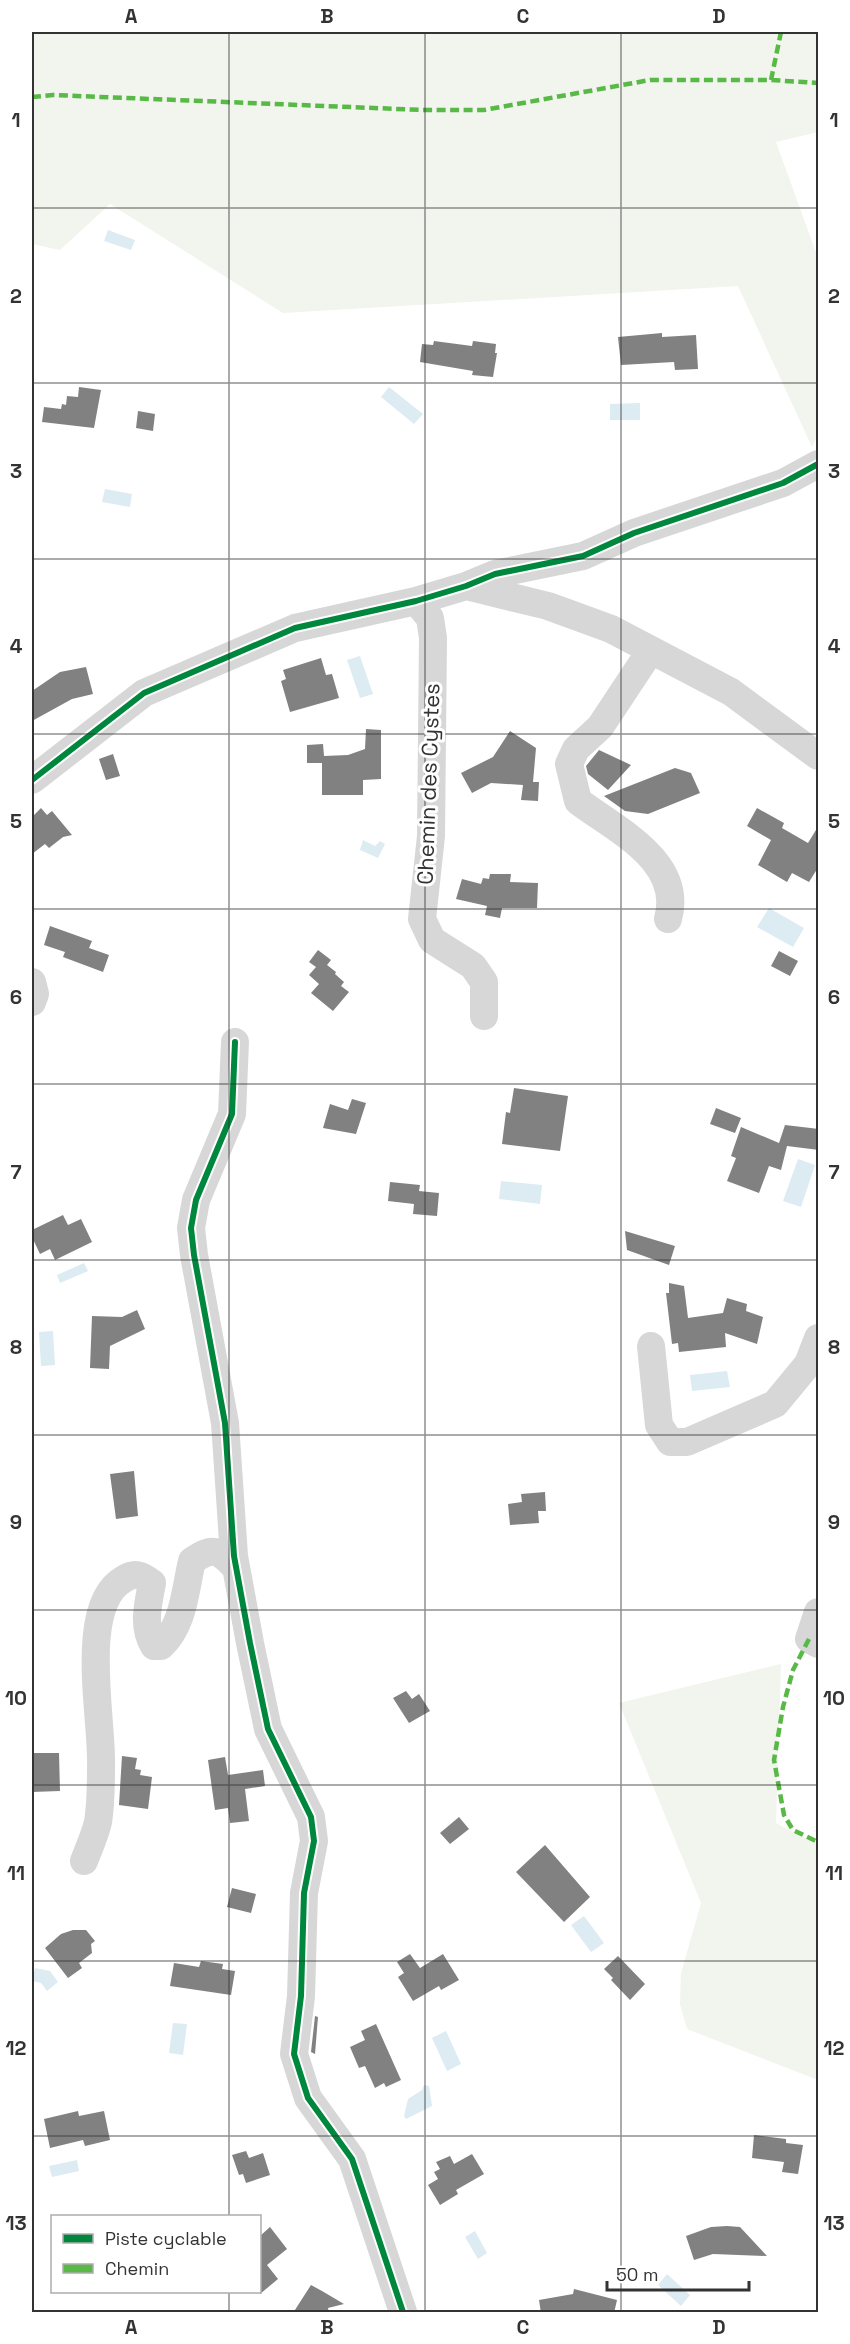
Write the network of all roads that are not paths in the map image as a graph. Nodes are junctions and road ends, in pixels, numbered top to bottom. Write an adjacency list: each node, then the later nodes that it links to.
1 (819, 464): 2 (street)
2 (466, 586): 3 (street); 4 (street)
3 (416, 601): 6 (street); 10 (street, Chemin des Cystes)
4 (651, 650): 5 (street); 7 (street)
5 (819, 756)
6 (32, 780)
7 (668, 919)
8 (32, 982): 9 (street)
9 (32, 1002)
10 (484, 1016)
11 (235, 1041): 14 (street)
12 (819, 1338): 13 (street)
13 (651, 1346)
14 (236, 1568): 17 (street); 18 (street)
15 (819, 1612): 16 (street)
16 (819, 1644)
17 (84, 1861)
18 (403, 2313)

